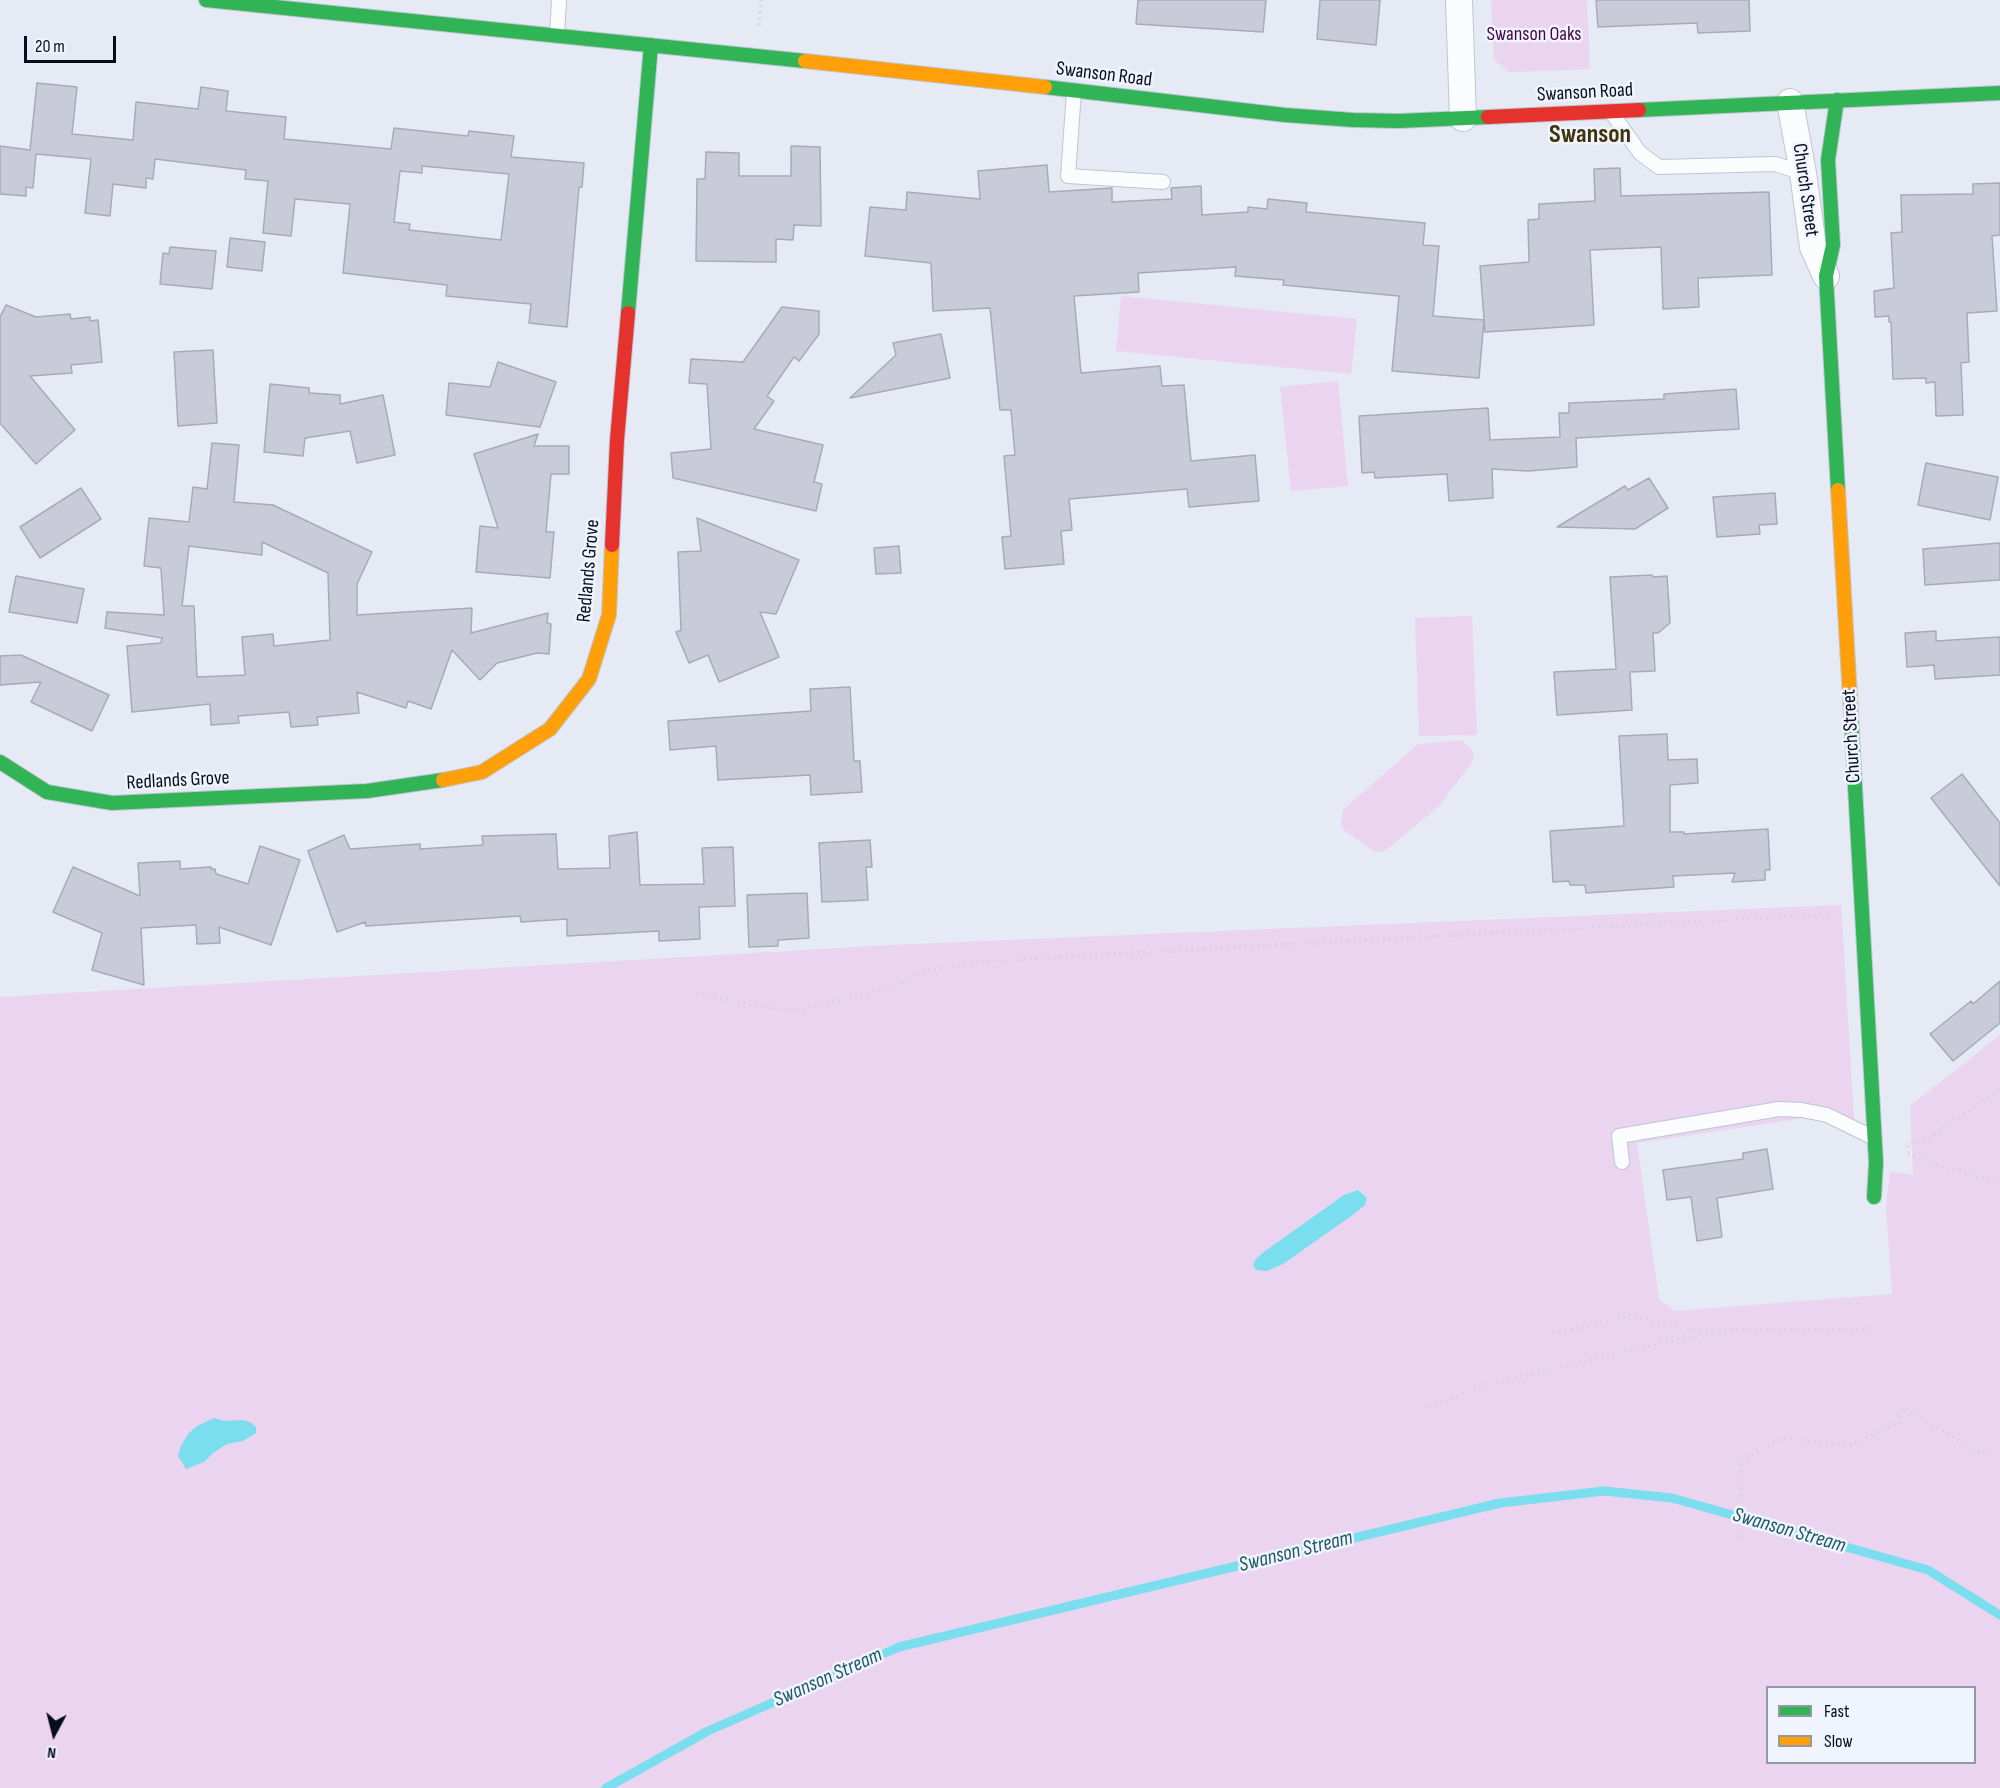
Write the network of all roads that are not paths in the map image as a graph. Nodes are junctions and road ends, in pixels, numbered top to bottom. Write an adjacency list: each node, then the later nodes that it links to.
1 (206, 0): 4 (street, Swanson Road)
2 (559, 0): 5 (lane)
3 (1459, 0): 12 (street)
4 (273, 3): 5 (street, Swanson Road)
5 (557, 35): 6 (street, Swanson Road)
6 (651, 45): 7 (street, Swanson Road); 16 (street, Redlands Grove)
7 (1074, 91): 12 (street, Swanson Road); 14 (lane)
8 (2000, 93): 9 (street, Swanson Road)
9 (1837, 100): 10 (street, Swanson Road); 15 (street, Church Street)
10 (1790, 102): 11 (street, Swanson Road); 13 (street, Church Street)
11 (1610, 111): 12 (street, Swanson Road); 13 (lane)
12 (1462, 118)
13 (1803, 173): 15 (street, Church Street)
14 (1163, 182)
15 (1826, 276): 17 (street, Church Street)
16 (0, 762)
17 (1874, 1138): 18 (lane); 19 (street, Church Street)
18 (1622, 1161)
19 (1875, 1197)

